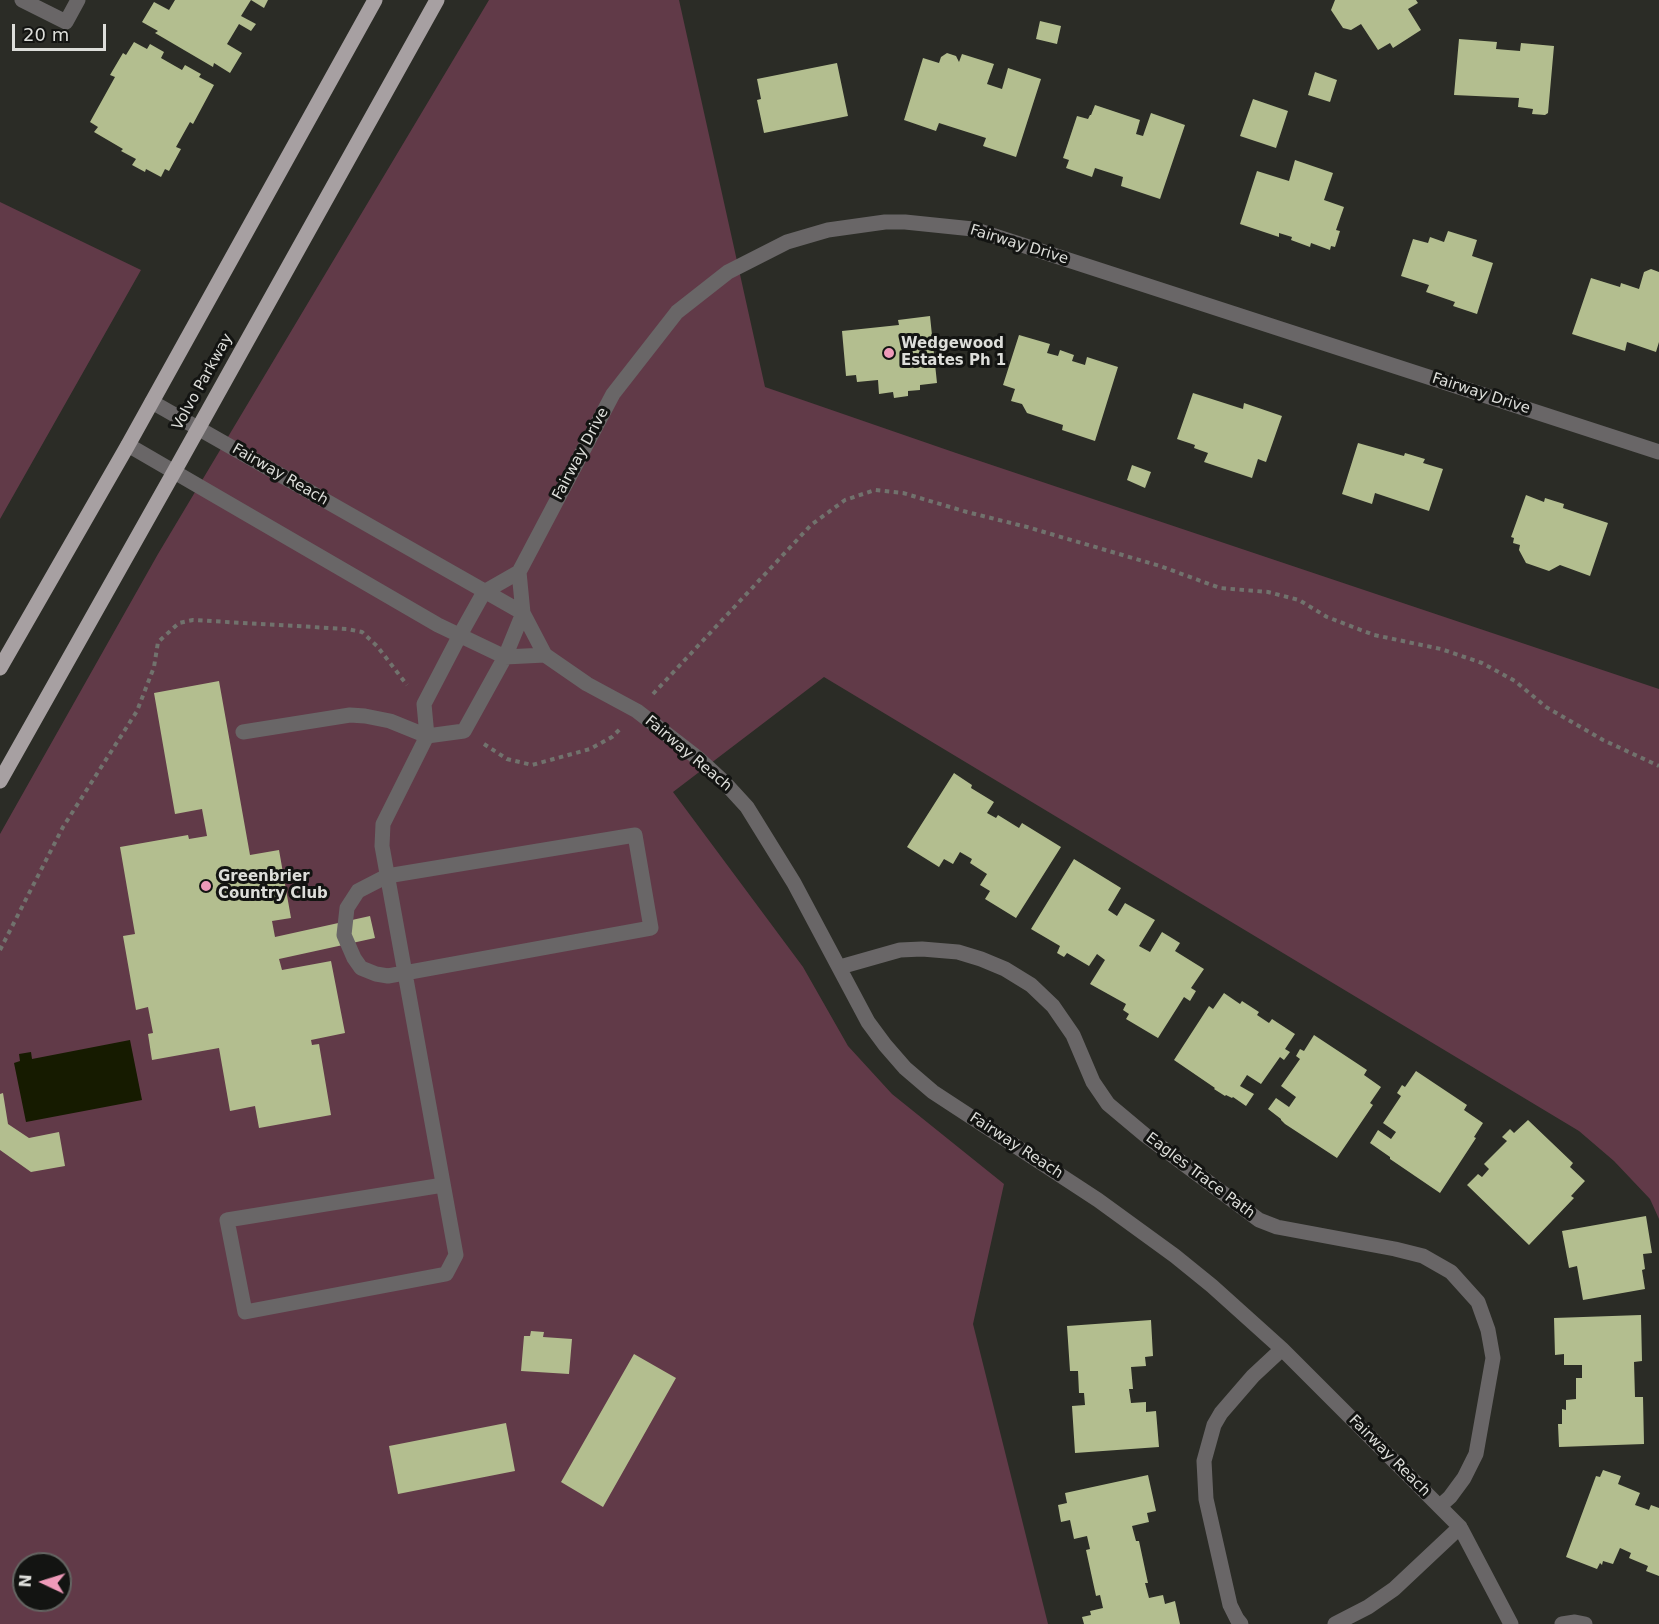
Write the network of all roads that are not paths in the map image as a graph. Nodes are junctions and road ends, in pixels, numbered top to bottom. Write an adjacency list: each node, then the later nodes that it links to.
1 (22, 0): 2 (street)
2 (78, 0)
3 (375, 0): 5 (main road)
4 (437, 0): 6 (main road, Volvo Parkway)
5 (152, 402): 6 (street, Fairway Reach); 7 (main road)
6 (198, 428): 9 (main road, Volvo Parkway); 11 (street, Fairway Reach)
7 (128, 445): 9 (street); 16 (main road)
8 (1659, 452): 10 (street, Fairway Drive)
9 (174, 472): 13 (street); 19 (main road, Volvo Parkway)
10 (519, 572): 11 (street); 12 (street)
11 (484, 592): 12 (street, Fairway Reach); 13 (street)
12 (523, 613): 14 (street, Fairway Reach); 15 (street)
13 (460, 635): 15 (street); 18 (street)
14 (545, 655): 15 (street); 21 (street, Fairway Reach)
15 (506, 657): 18 (street)
16 (0, 668)
17 (243, 732): 18 (street)
18 (427, 736): 20 (street)
19 (0, 781)
20 (387, 876): 22 (street); 22 (street); 22 (street)
21 (840, 967): 24 (street, Fairway Reach); 25 (street, Eagles Trace Path)
22 (405, 973): 23 (street)
23 (443, 1185): 23 (street)
24 (1282, 1349): 25 (street, Fairway Reach); 27 (street)
25 (1440, 1506): 26 (street, Fairway Reach)
26 (1460, 1527): 28 (street); 29 (street, Fairway Reach)
27 (1241, 1624)
28 (1335, 1624)
29 (1512, 1624)
30 (1562, 1624): 31 (street)
31 (1585, 1624)

